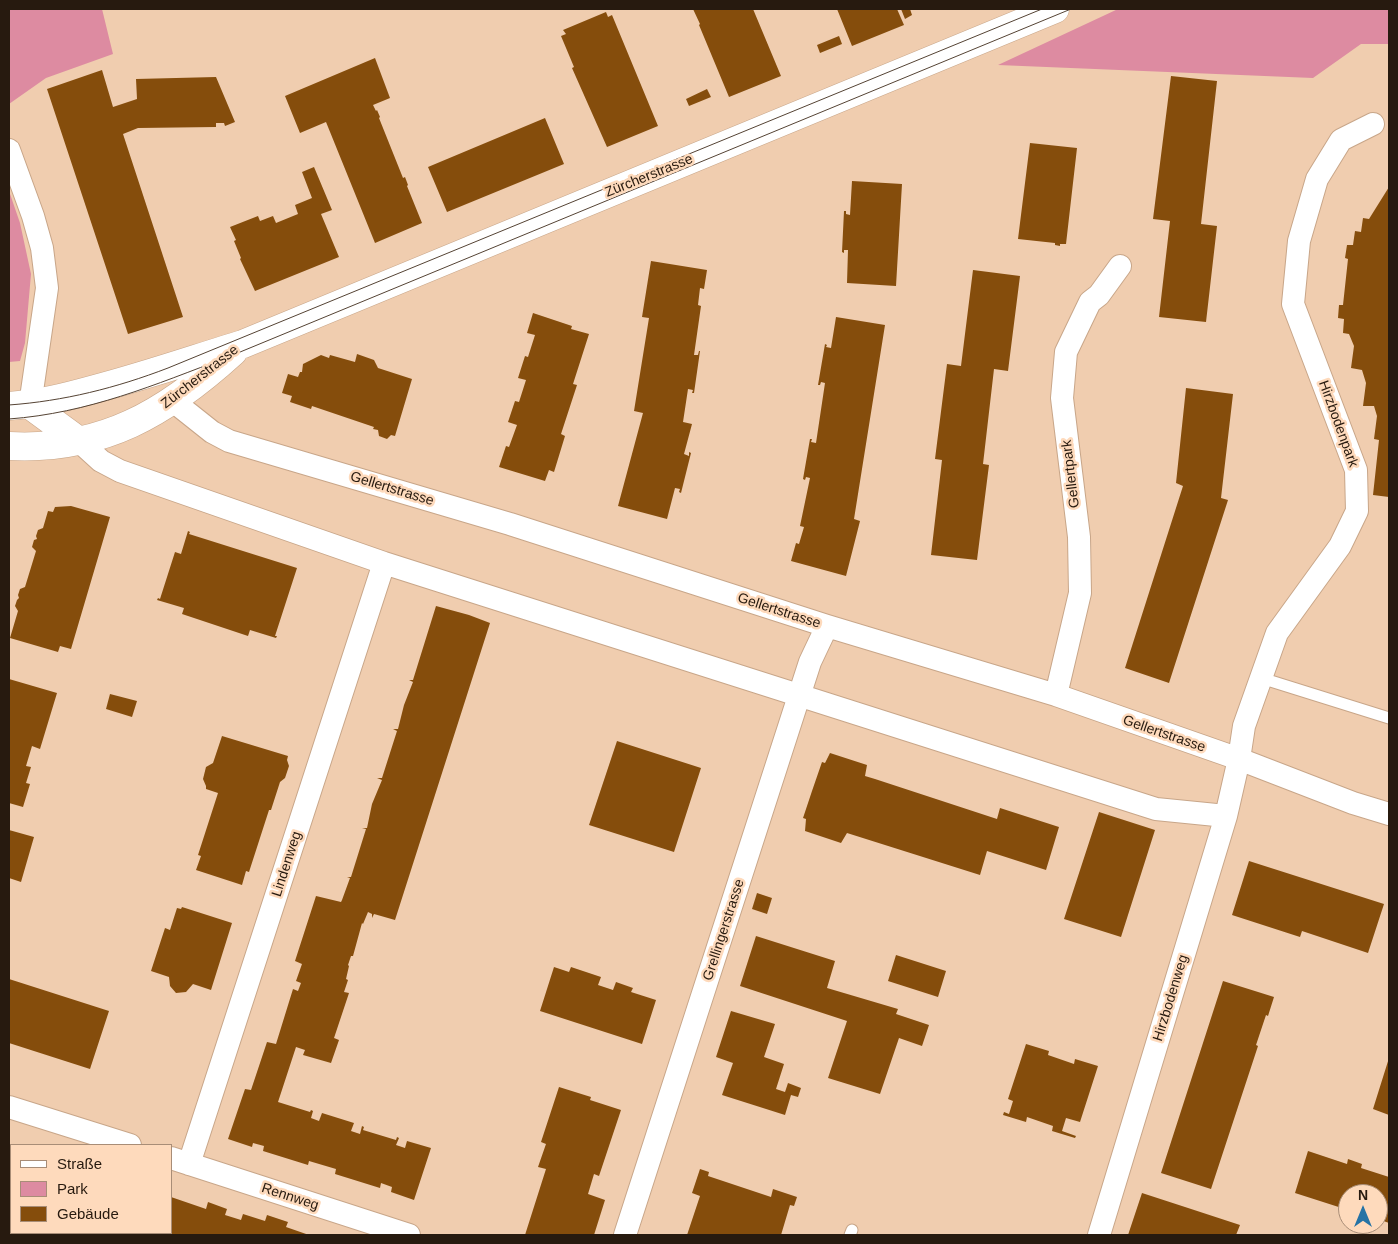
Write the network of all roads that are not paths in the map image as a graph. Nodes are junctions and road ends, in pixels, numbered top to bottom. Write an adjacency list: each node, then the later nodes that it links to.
1 (1055, 9): 5 (main road, Zürcherstrasse)
2 (1373, 124): 14 (street, Hirzbodenpark)
3 (9, 150): 9 (street)
4 (1120, 266): 15 (street, Gellertpark)
5 (243, 344): 6 (main road, Zürcherstrasse); 8 (main road, Zürcherstrasse)
6 (129, 380): 7 (main road, Zürcherstrasse); 8 (main road)
7 (92, 390): 9 (main road, Zürcherstrasse); 10 (main road)
8 (173, 401): 10 (main road, Zürcherstrasse); 13 (street, Gellertstrasse)
9 (20, 405): 10 (main road); 11 (main road)
10 (79, 441): 11 (main road, Zürcherstrasse); 12 (street)
11 (10, 451)
12 (384, 563): 16 (street); 23 (street, Lindenweg)
13 (827, 626): 15 (street, Gellertstrasse); 16 (street, Grellingerstrasse)
14 (1261, 678): 17 (lane); 18 (street, Hirzbodenpark)
15 (1056, 695): 18 (street, Gellertstrasse)
16 (800, 697): 20 (street); 25 (street, Grellingerstrasse)
17 (1389, 718)
18 (1239, 759): 19 (street, Gellertstrasse); 20 (street, Hirzbodenweg)
19 (1389, 814)
20 (1226, 816): 26 (street, Hirzbodenweg)
21 (9, 1107): 22 (street)
22 (127, 1144)
23 (180, 1161): 24 (street, Rennweg)
24 (409, 1235)
25 (625, 1235)
26 (1099, 1235)

